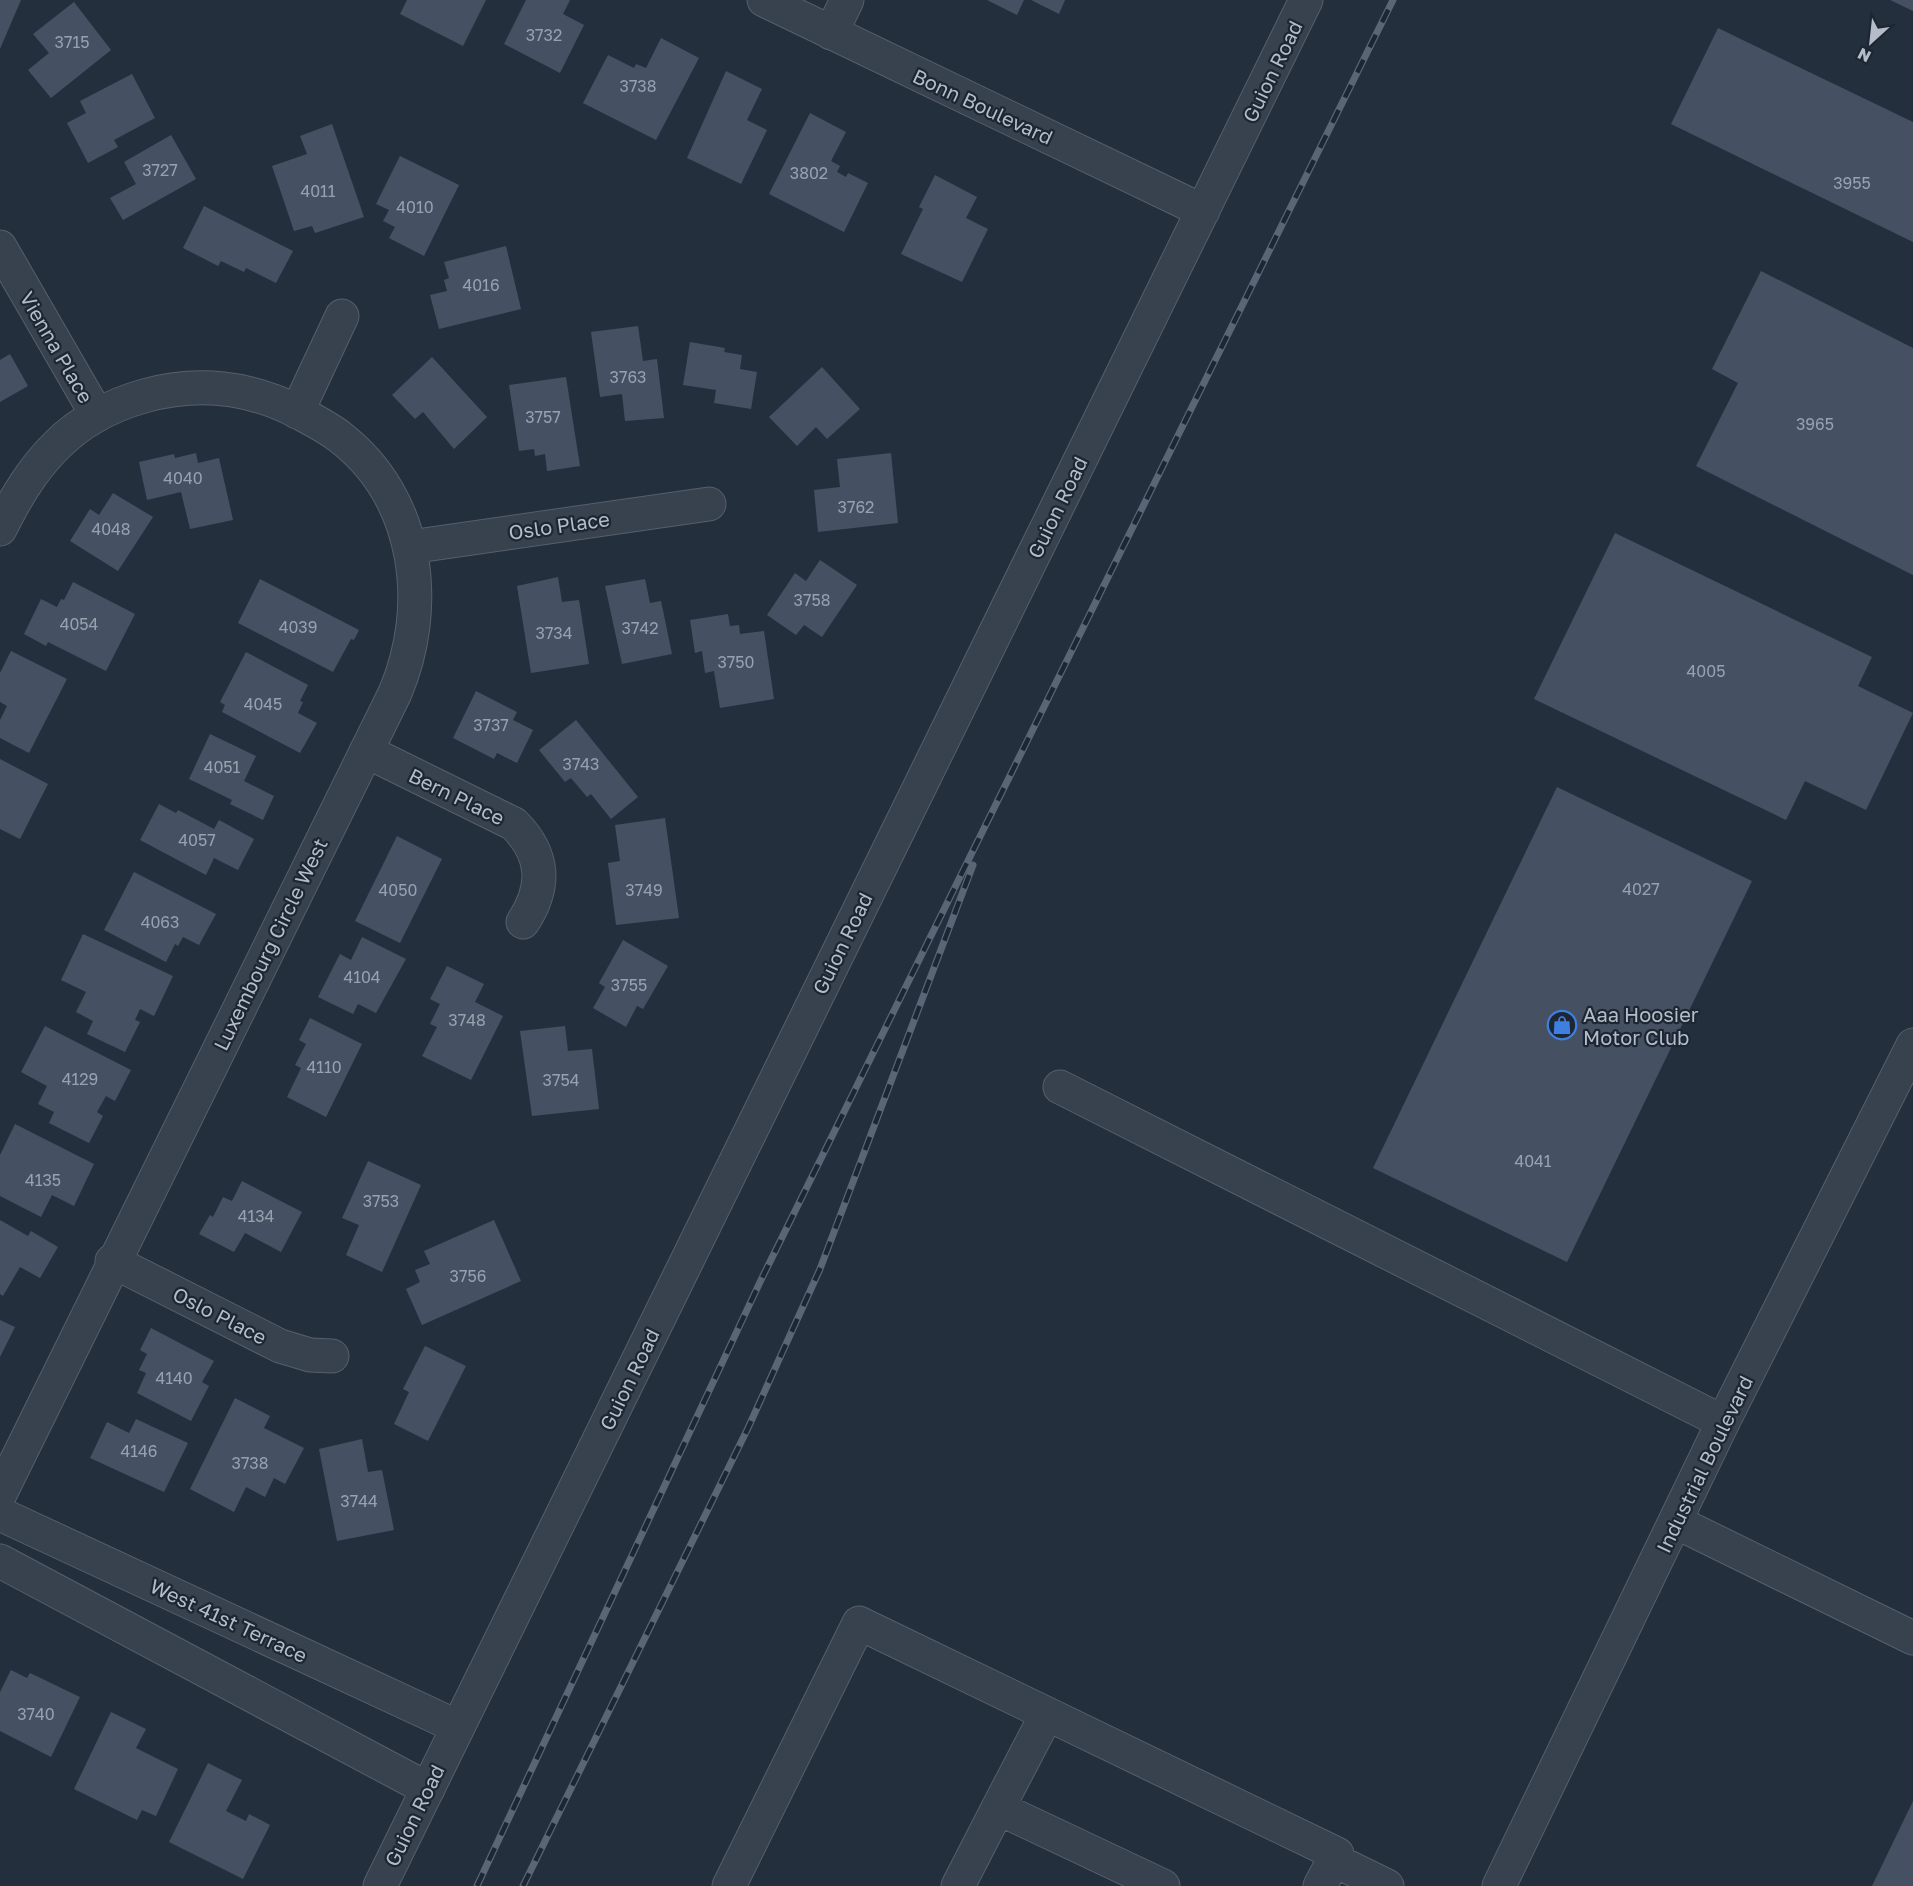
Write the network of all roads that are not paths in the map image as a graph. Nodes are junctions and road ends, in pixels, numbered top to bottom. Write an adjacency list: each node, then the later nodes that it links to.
1 (764, 0): 4 (street, Bonn Boulevard)
2 (847, 0): 4 (street)
3 (1306, 0): 5 (street, Guion Road)
4 (831, 33): 5 (street, Bonn Boulevard)
5 (1203, 211): 26 (street, Guion Road)
6 (0, 247): 9 (street, Vienna Place)
7 (342, 316): 8 (street)
8 (297, 412): 9 (street, Luxembourg Circle West); 12 (street, Luxembourg Circle West)
9 (97, 416): 11 (street, Luxembourg Circle West)
10 (709, 504): 12 (street, Oslo Place)
11 (0, 530)
12 (410, 547): 13 (street, Luxembourg Circle West)
13 (366, 751): 14 (street, Bern Place); 17 (street, Luxembourg Circle West)
14 (523, 922)
15 (1913, 1045): 19 (street, Industrial Boulevard)
16 (1060, 1087): 19 (street)
17 (112, 1262): 18 (street, Oslo Place); 20 (street, Luxembourg Circle West)
18 (332, 1356)
19 (1723, 1422): 22 (street, Industrial Boulevard)
20 (0, 1494)
21 (0, 1514): 26 (street, West 41st Terrace)
22 (1676, 1522): 24 (street); 35 (street, Industrial Boulevard)
23 (0, 1561): 27 (street)
24 (1913, 1638)
25 (1047, 1714): 28 (street); 29 (street); 31 (street)
26 (458, 1727): 27 (street, Guion Road)
27 (428, 1789): 30 (street, Guion Road)
28 (998, 1808): 32 (street); 33 (street)
29 (1327, 1873): 34 (street)
30 (380, 1886)
31 (729, 1886)
32 (958, 1886)
33 (1163, 1886)
34 (1387, 1886)
35 (1499, 1886)

